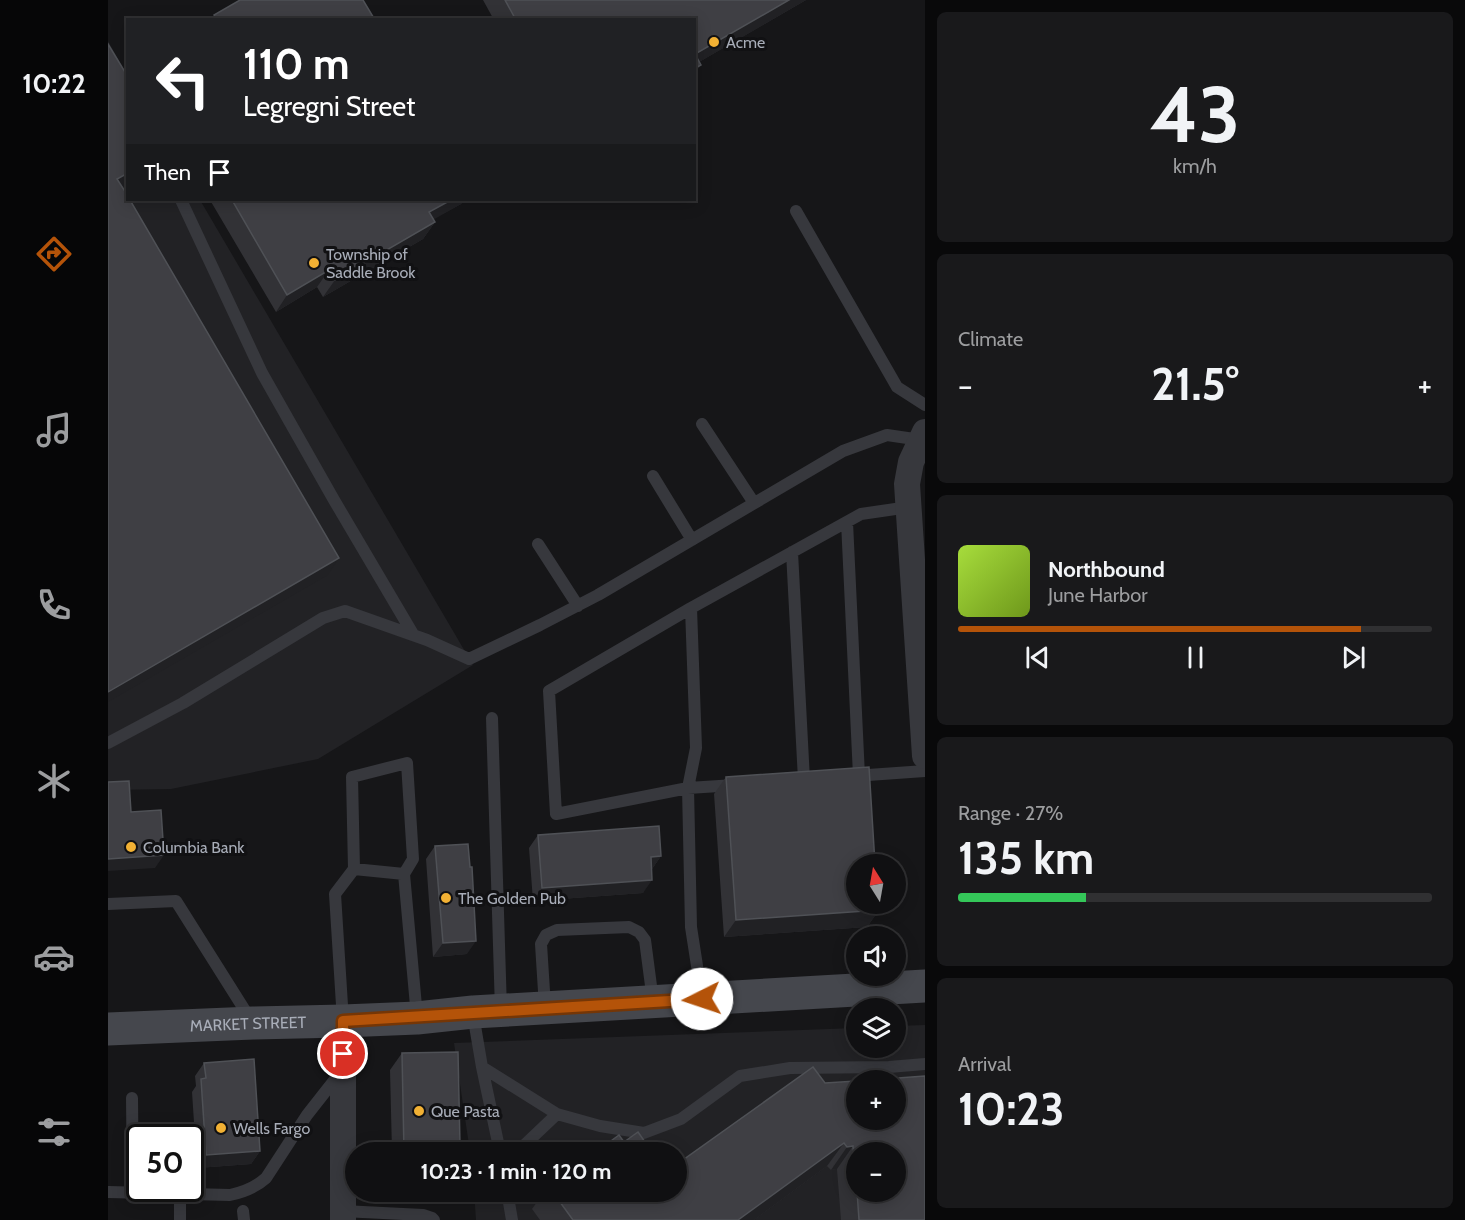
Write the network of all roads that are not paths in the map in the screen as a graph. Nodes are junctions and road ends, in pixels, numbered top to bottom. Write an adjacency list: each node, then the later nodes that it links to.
1 (181, 201): 16 (lane)
2 (796, 211): 3 (lane)
3 (925, 405)
4 (702, 424): 7 (lane)
5 (923, 436): 7 (lane); 8 (street)
6 (653, 476): 10 (lane)
7 (754, 503): 10 (lane)
8 (909, 507): 9 (lane); 14 (street)
9 (847, 522): 12 (lane); 21 (lane)
10 (692, 540): 13 (lane)
11 (538, 544): 13 (lane)
12 (792, 552): 15 (lane); 23 (lane)
13 (578, 606): 16 (lane)
14 (920, 607): 19 (street)
15 (691, 608): 25 (lane); 25 (lane)
16 (413, 634): 18 (lane)
17 (492, 718): 33 (lane)
18 (108, 743)
19 (925, 756)
20 (925, 771): 21 (lane)
21 (859, 776): 22 (lane)
22 (837, 778)
23 (803, 780)
24 (746, 784): 25 (lane)
25 (688, 788): 30 (lane)
26 (354, 869): 27 (lane); 27 (lane); 35 (lane)
27 (404, 874): 34 (lane)
28 (108, 904): 36 (lane)
29 (925, 986): 30 (main road, MARKET STREET)
30 (702, 999): 31 (main road, MARKET STREET)
31 (653, 1002): 32 (main road, MARKET STREET); 32 (lane)
32 (545, 1009): 33 (main road, MARKET STREET)
33 (487, 1012): 34 (main road, MARKET STREET); 39 (lane)
34 (417, 1018): 35 (main road, MARKET STREET)
35 (343, 1021): 36 (main road, MARKET STREET); 40 (street)
36 (253, 1023): 37 (main road, MARKET STREET)
37 (108, 1029)
38 (925, 1064): 42 (lane)
39 (482, 1067): 42 (lane); 44 (lane)
40 (343, 1070): 48 (lane); 51 (street)
41 (132, 1098): 43 (lane)
42 (557, 1114): 45 (lane)
43 (132, 1124)
44 (498, 1142)
45 (528, 1142)
46 (108, 1192): 47 (lane)
47 (126, 1192)
48 (204, 1194)
49 (182, 1202): 52 (lane)
50 (509, 1202): 54 (lane)
51 (343, 1215): 53 (lane)
52 (180, 1220)
53 (434, 1220)
54 (513, 1220)

